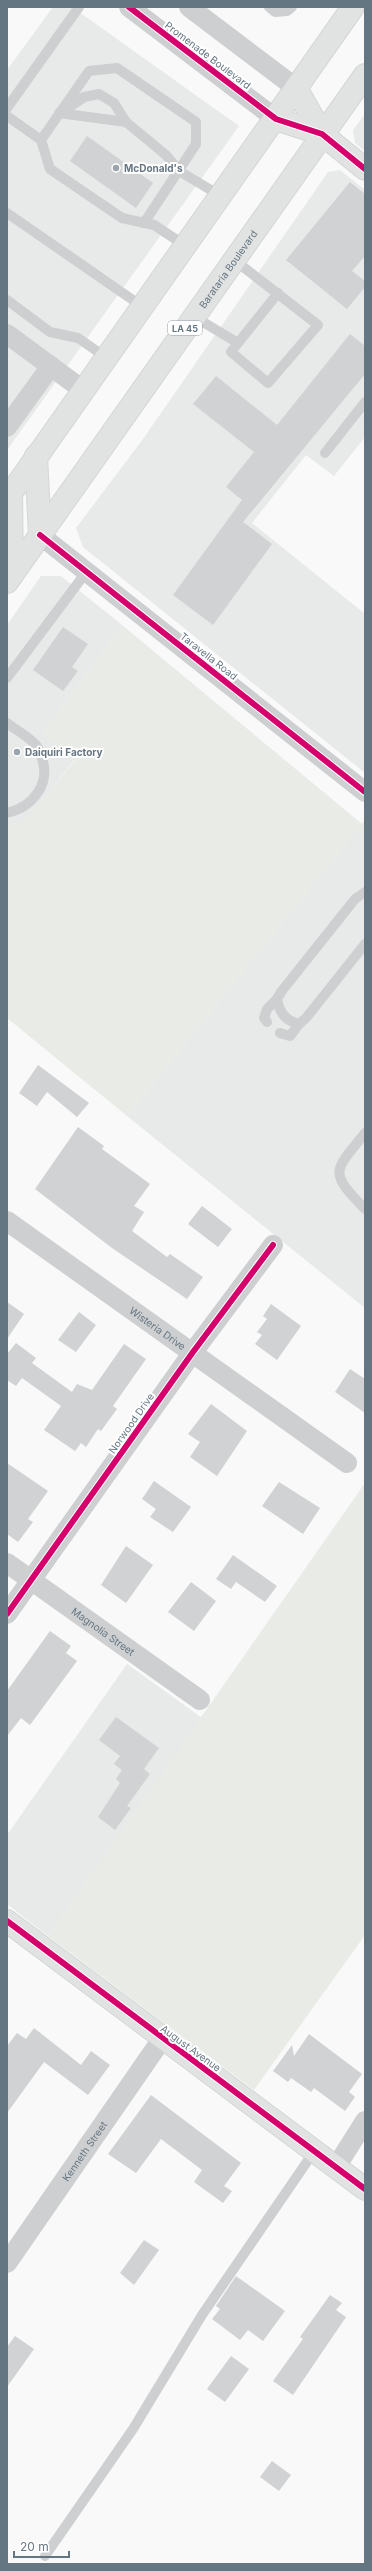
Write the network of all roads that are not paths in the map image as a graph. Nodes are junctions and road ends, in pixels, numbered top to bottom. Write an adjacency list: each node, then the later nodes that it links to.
1 (78, 7): 9 (lane)
2 (129, 7): 12 (street, Promenade Boulevard)
3 (189, 7): 8 (street)
4 (269, 7): 5 (lane)
5 (292, 7)
6 (346, 10): 8 (main road)
7 (365, 75): 14 (main road, Barataria Boulevard / LA 45)
8 (296, 88): 12 (main road); 14 (main road)
9 (7, 108)
10 (59, 113): 13 (lane); 13 (lane); 15 (lane); 17 (lane)
11 (7, 116): 15 (lane)
12 (276, 119): 14 (main road); 18 (main road)
13 (126, 122): 17 (lane)
14 (322, 134): 16 (main road); 22 (main road, Barataria Boulevard / LA 45)
15 (41, 140): 20 (lane)
16 (365, 169)
17 (179, 171): 18 (lane); 20 (lane)
18 (221, 196): 21 (main road)
19 (7, 214): 25 (lane)
20 (144, 223): 21 (lane)
21 (186, 246): 25 (main road)
22 (233, 259): 23 (lane); 26 (main road, Barataria Boulevard / LA 45)
23 (278, 293): 28 (lane); 28 (lane)
24 (7, 300): 29 (lane)
25 (143, 307): 29 (main road)
26 (193, 316): 28 (lane); 37 (main road, Barataria Boulevard / LA 45)
27 (7, 334): 30 (street)
28 (238, 343)
29 (107, 358): 31 (main road)
30 (51, 366): 31 (street); 33 (street)
31 (83, 390): 35 (main road)
32 (365, 402): 34 (lane)
33 (7, 426)
34 (325, 453)
35 (36, 456): 36 (main road); 37 (main road)
36 (8, 494): 39 (main road)
37 (40, 535): 38 (street, Taravella Road); 39 (main road, Barataria Boulevard / LA 45)
38 (87, 572): 40 (lane); 42 (street, Taravella Road)
39 (9, 578)
40 (7, 678)
41 (7, 723): 43 (lane)
42 (365, 792)
43 (7, 813)
44 (365, 892): 46 (lane)
45 (365, 944): 48 (lane)
46 (277, 998): 47 (lane); 48 (lane)
47 (267, 1022)
48 (299, 1024): 49 (lane)
49 (280, 1033)
50 (365, 1133): 51 (lane)
51 (365, 1209)
52 (7, 1221): 54 (street, Wisteria Drive)
53 (273, 1245): 54 (street, Norwood Drive)
54 (193, 1352): 55 (street, Wisteria Drive); 57 (street, Norwood Drive)
55 (347, 1462)
56 (7, 1563): 57 (street, Magnolia Street)
57 (31, 1580): 58 (street, Norwood Drive); 59 (street, Magnolia Street)
58 (7, 1614)
59 (200, 1700)
60 (7, 1920): 61 (main road, August Avenue)
61 (162, 2039): 63 (main road, August Avenue); 66 (street, Kenneth Street)
62 (365, 2121): 64 (street)
63 (315, 2150): 64 (main road, August Avenue); 67 (lane)
64 (336, 2167): 65 (main road, August Avenue)
65 (365, 2189)
66 (7, 2263)
67 (45, 2556)

